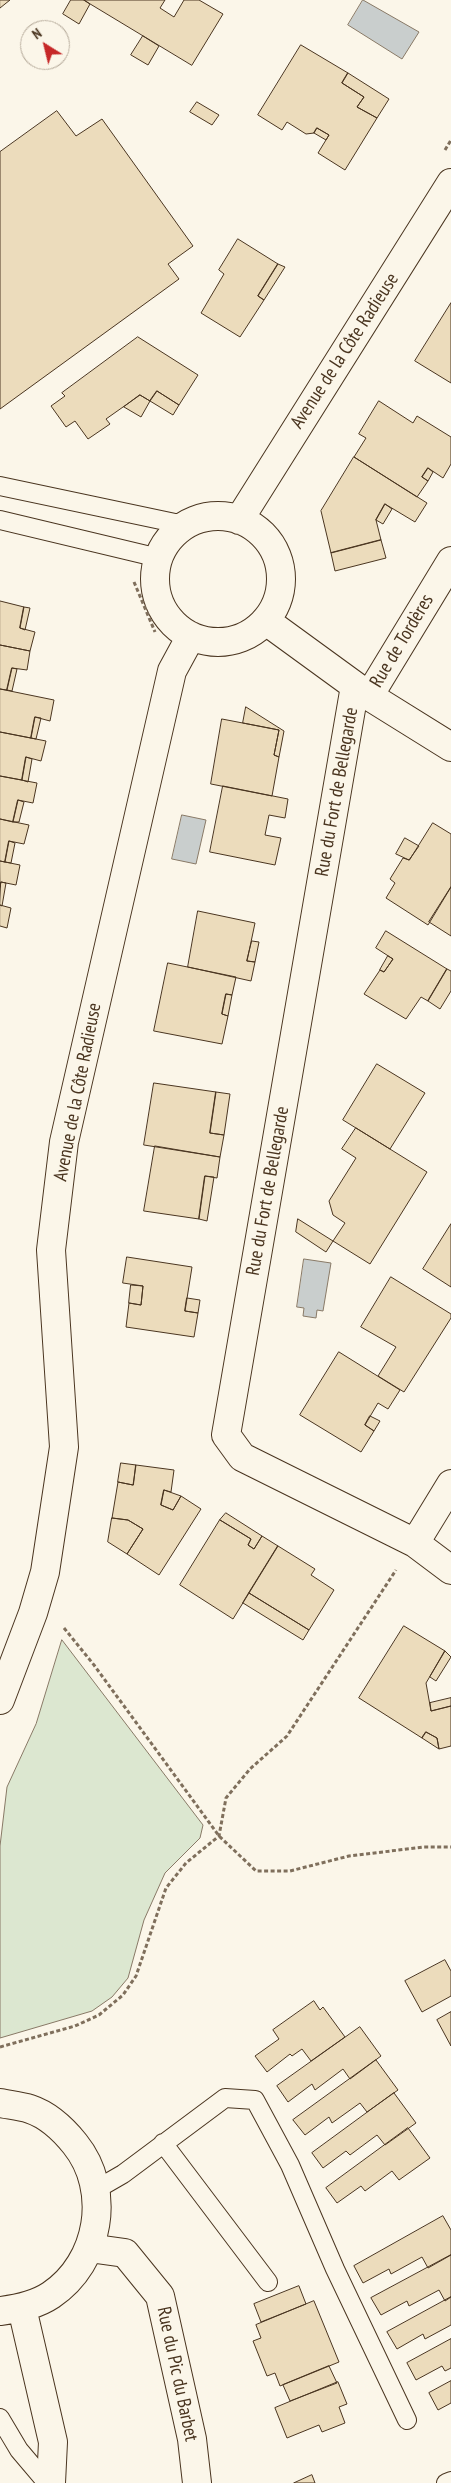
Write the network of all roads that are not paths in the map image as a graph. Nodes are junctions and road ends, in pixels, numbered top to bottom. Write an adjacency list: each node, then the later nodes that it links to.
1 (451, 183): 4 (street, Avenue de la Côte Radieuse)
2 (0, 486): 5 (lane)
3 (0, 520): 6 (lane)
4 (239, 520): 5 (street); 8 (street)
5 (190, 523): 6 (street)
6 (159, 558): 9 (street)
7 (451, 560): 10 (street, Rue de Tordères)
8 (266, 621): 9 (street); 10 (street)
9 (191, 636): 15 (street, Avenue de la Côte Radieuse)
10 (362, 691): 11 (street); 13 (street, Rue du Fort de Bellegarde)
11 (451, 747)
12 (451, 1484): 13 (street)
13 (415, 1543): 14 (street, Rue du Fort de Bellegarde)
14 (451, 1570)
15 (0, 1700)
16 (0, 2103): 18 (street)
17 (164, 2143): 18 (lane); 20 (lane); 23 (lane)
18 (96, 2189): 19 (street)
19 (89, 2248): 21 (street); 26 (street, Rue du Pic du Barbet)
20 (268, 2282)
21 (11, 2310): 25 (street)
22 (0, 2418): 25 (lane)
23 (406, 2420)
24 (451, 2481): 27 (lane)
25 (49, 2483)
26 (197, 2483)
27 (446, 2483)

